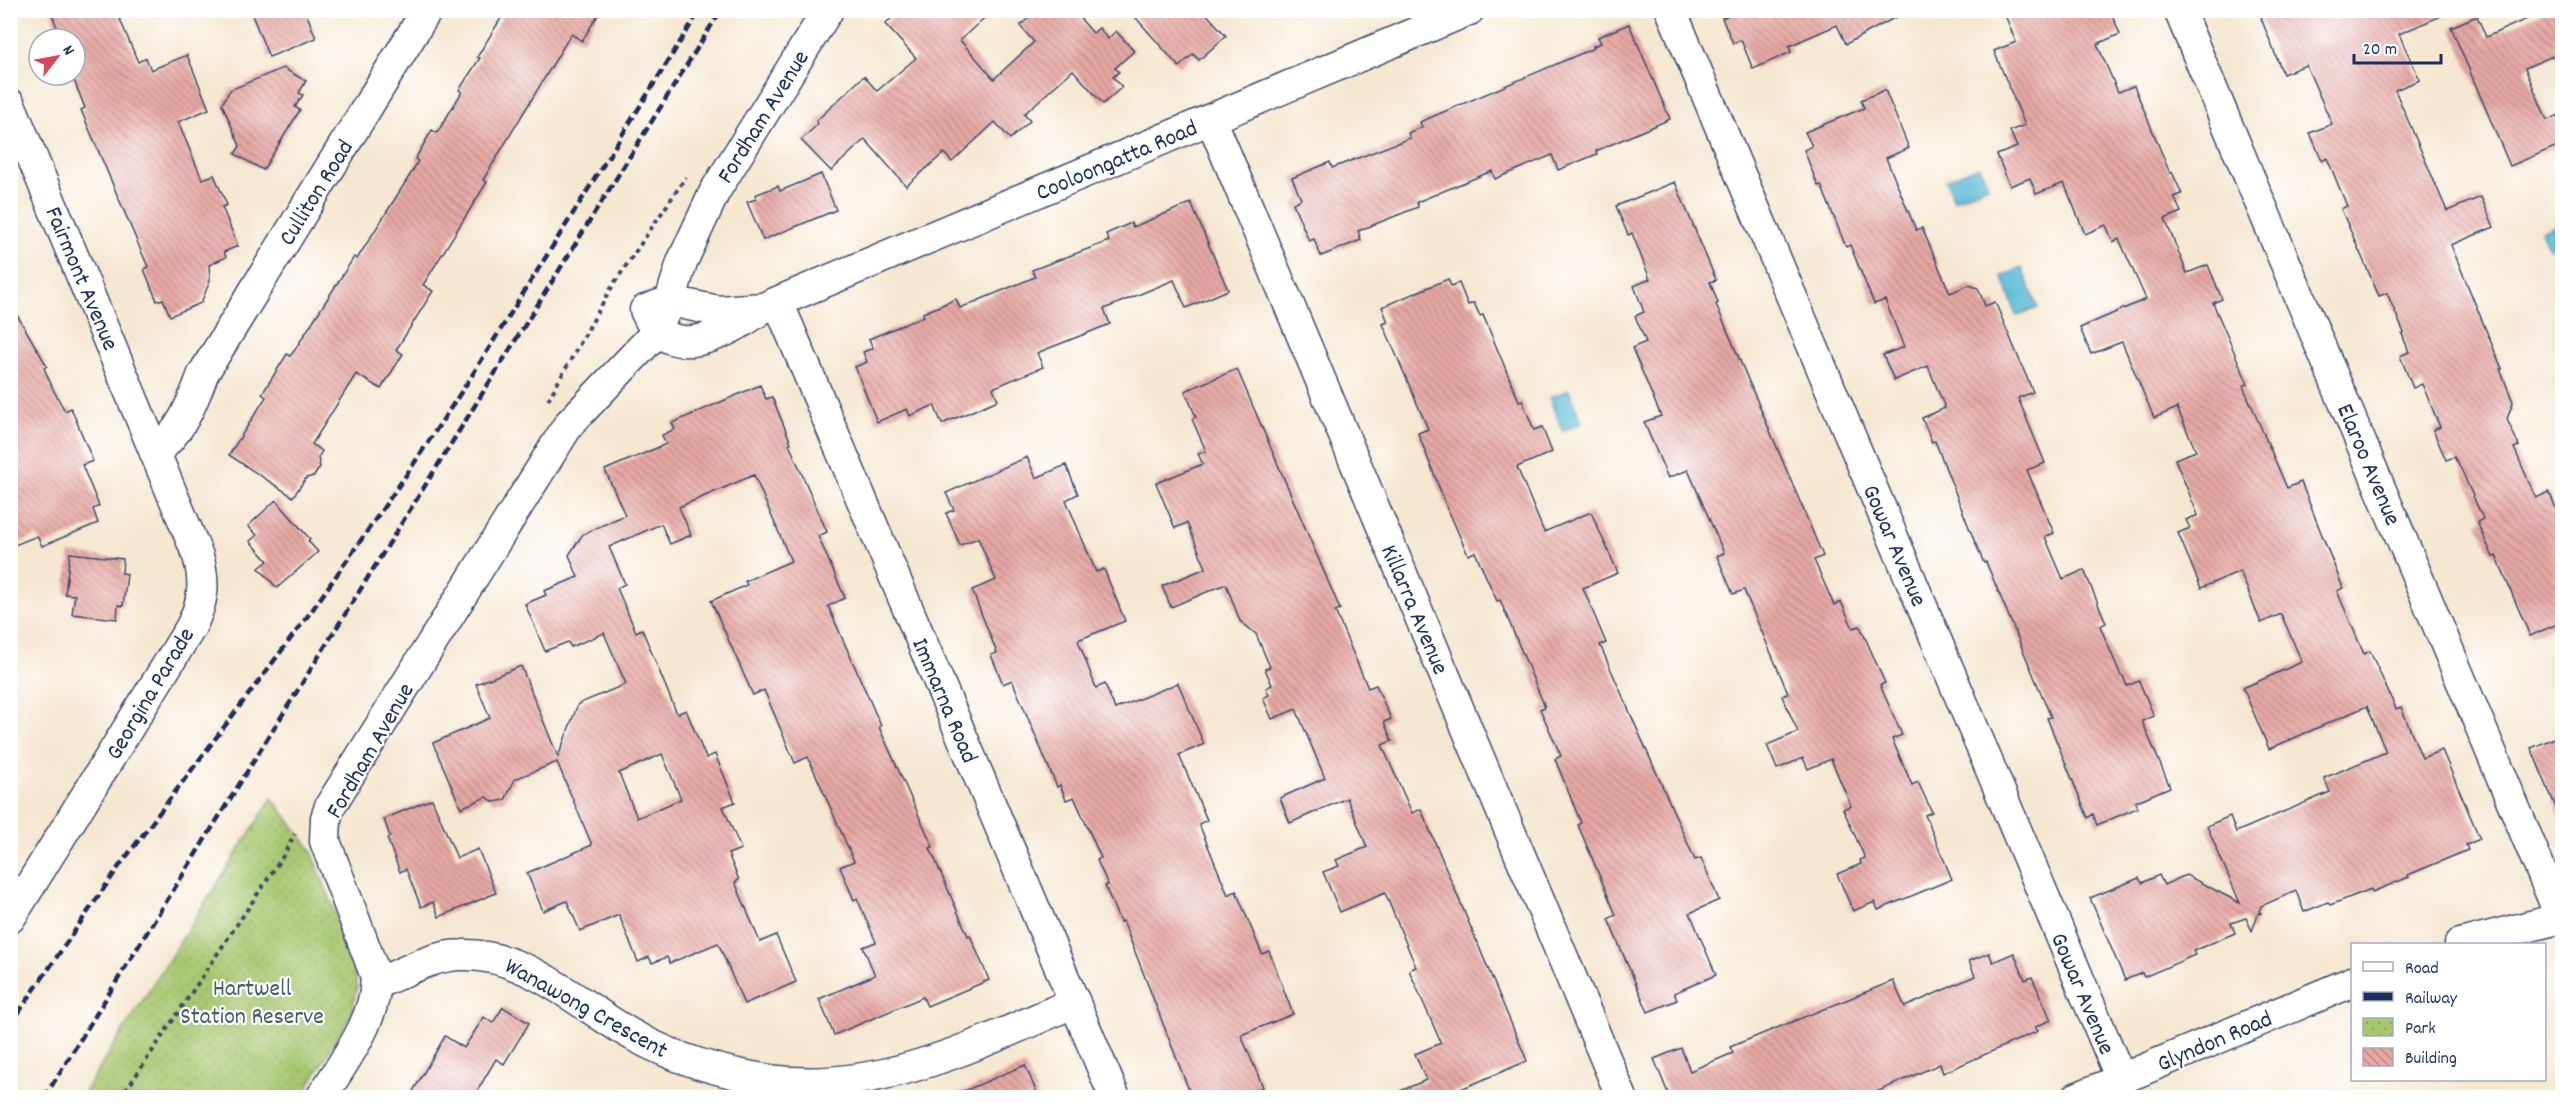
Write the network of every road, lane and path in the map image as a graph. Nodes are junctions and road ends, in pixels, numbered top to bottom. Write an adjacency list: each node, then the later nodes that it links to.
1 (828, 10): 9 (street, Fordham Avenue)
2 (1469, 10): 7 (street, Cooloongatta Road)
3 (1671, 10): 19 (street, Gowar Avenue)
4 (2179, 10): 14 (street, Elaroo Avenue)
5 (412, 18): 10 (street, Culliton Road)
6 (10, 104): 11 (street, Fairmont Avenue)
7 (1211, 119): 8 (street, Cooloongatta Road); 22 (street, Killarra Avenue)
8 (770, 305): 9 (street, Cooloongatta Road); 18 (street, Immarna Road)
9 (657, 313): 17 (street, Fordham Avenue)
10 (203, 374): 11 (street, Culliton Road); 12 (street, Culliton Road)
11 (144, 425): 12 (street, Fairmont Avenue)
12 (155, 453): 13 (street, Georgina Parade)
13 (10, 918)
14 (2562, 918): 15 (street)
15 (2468, 943)
16 (2351, 982): 19 (street, Glyndon Road)
17 (376, 984): 18 (street, Wanawong Crescent); 20 (street, Fordham Avenue)
18 (1075, 1002): 21 (street, Immarna Road)
19 (2121, 1079): 23 (street, Glyndon Road)
20 (321, 1098)
21 (1115, 1098)
22 (1622, 1098)
23 (2076, 1098)

